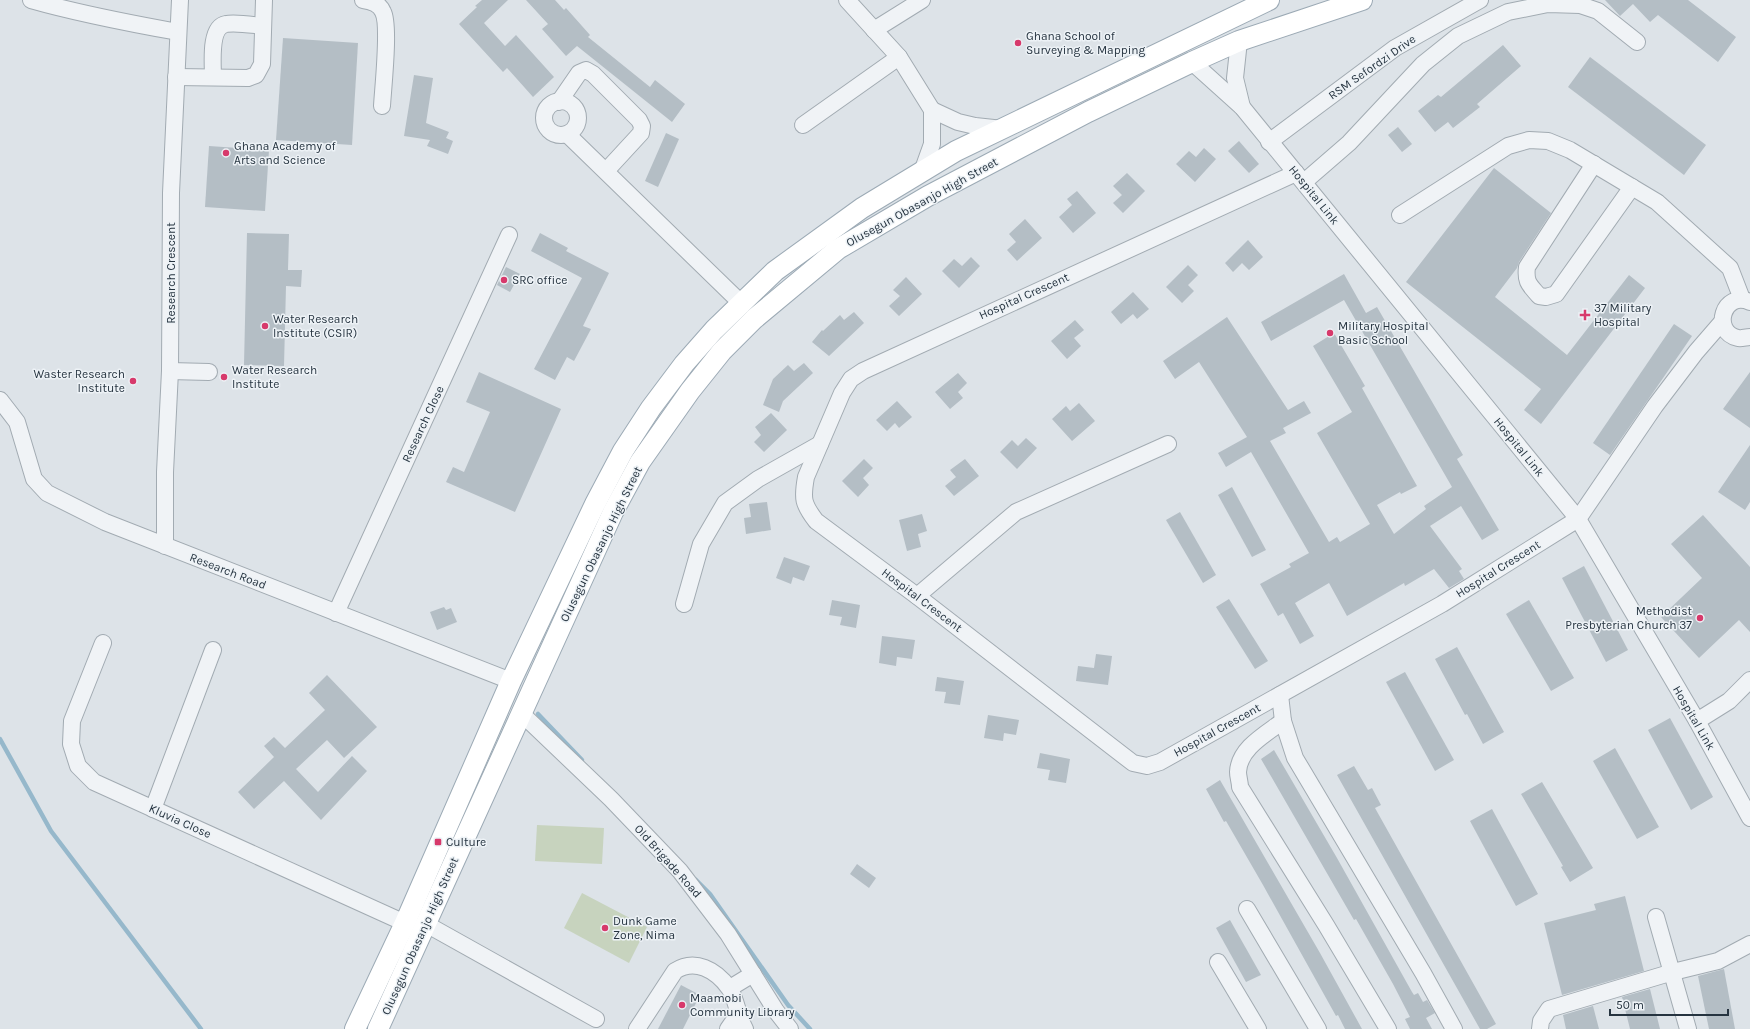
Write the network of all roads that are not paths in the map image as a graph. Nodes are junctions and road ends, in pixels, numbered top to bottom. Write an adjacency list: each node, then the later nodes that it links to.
1 (31, 0): 12 (street)
2 (180, 0): 12 (street, Research Crescent)
3 (264, 0): 10 (street)
4 (847, 0): 11 (street)
5 (922, 0): 11 (street)
6 (1269, 0): 24 (main road, Olusegun Obasanjo High Street)
7 (1362, 0): 13 (main road, Olusegun Obasanjo High Street)
8 (1480, 0): 26 (street, RSM Sefordzi Drive)
9 (371, 1): 20 (street)
10 (263, 26): 18 (street); 18 (street)
11 (874, 30): 15 (street)
12 (178, 32): 17 (street, Research Crescent)
13 (1239, 41): 16 (main road, Olusegun Obasanjo High Street); 21 (street, Hospital Link)
14 (1637, 42): 30 (street, Hospital Crescent)
15 (899, 57): 22 (street); 23 (street)
16 (1192, 62): 21 (street, Hospital Link); 53 (main road, Olusegun Obasanjo High Street)
17 (176, 77): 18 (street); 38 (street, Research Crescent)
18 (213, 78)
19 (559, 102): 25 (street); 25 (street); 28 (street)
20 (382, 106)
21 (1242, 107): 26 (street, Hospital Link)
22 (932, 110): 24 (street); 29 (street)
23 (803, 125)
24 (1003, 129): 29 (main road, Olusegun Obasanjo High Street)
25 (568, 134): 28 (street)
26 (1269, 142): 30 (street, Hospital Link)
27 (1594, 164): 31 (street); 31 (street); 32 (street)
28 (606, 172): 35 (street)
29 (922, 172): 35 (main road, Olusegun Obasanjo High Street)
30 (1300, 177): 41 (street, Hospital Crescent); 43 (street, Hospital Link)
31 (1632, 187): 34 (street)
32 (1400, 215)
33 (509, 234): 47 (street, Research Close)
34 (1746, 301): 36 (street)
35 (742, 304): 51 (main road, Olusegun Obasanjo High Street)
36 (1722, 322): 37 (street); 43 (street)
37 (1750, 337)
38 (170, 371): 39 (street); 44 (street, Research Crescent)
39 (209, 372)
40 (0, 400): 44 (street, Research Road)
41 (820, 444): 45 (street, Hospital Crescent); 46 (street)
42 (1168, 444): 45 (street)
43 (1578, 519): 52 (street, Hospital Crescent); 55 (street, Hospital Link)
44 (165, 546): 47 (street, Research Road)
45 (917, 596): 52 (street, Hospital Crescent)
46 (684, 604)
47 (336, 613): 51 (street, Research Road)
48 (103, 643): 56 (street, Kluvia Close)
49 (213, 650): 56 (street)
50 (1750, 680): 55 (street)
51 (511, 682): 60 (main road, Olusegun Obasanjo High Street)
52 (1280, 695): 54 (street)
53 (522, 714): 61 (main road, Olusegun Obasanjo High Street); 65 (street, Old Brigade Road)
54 (1283, 721): 77 (street); 78 (street)
55 (1697, 721): 57 (street, Hospital Link)
56 (153, 809): 60 (street, Kluvia Close)
57 (1750, 818)
58 (1247, 909): 76 (street)
59 (1656, 917): 64 (street)
60 (405, 923): 69 (main road, Olusegun Obasanjo High Street)
61 (426, 924): 68 (street); 70 (main road, Olusegun Obasanjo High Street)
62 (1750, 944): 64 (street)
63 (1218, 962): 75 (street)
64 (1673, 972): 79 (street); 80 (street)
65 (753, 974): 66 (street); 74 (street, Old Brigade Road)
66 (730, 988): 67 (street); 71 (street)
67 (737, 1009): 72 (street); 73 (street)
68 (596, 1019)
69 (355, 1029)
70 (378, 1029)
71 (637, 1029)
72 (728, 1029)
73 (744, 1029)
74 (790, 1029)
75 (1258, 1029)
76 (1318, 1029)
77 (1388, 1029)
78 (1454, 1029)
79 (1540, 1029)
80 (1688, 1029)

